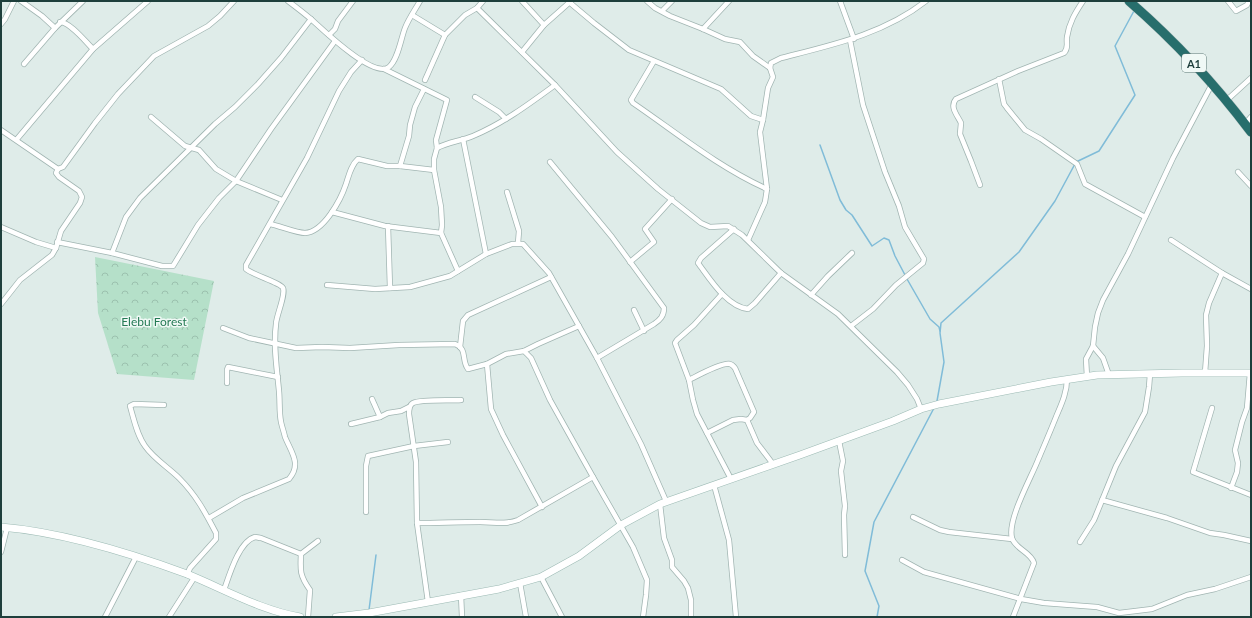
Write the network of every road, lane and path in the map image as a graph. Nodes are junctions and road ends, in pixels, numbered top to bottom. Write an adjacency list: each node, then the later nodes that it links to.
1 (14, 1): 27 (street)
2 (21, 1): 30 (street)
3 (82, 1): 23 (street)
4 (148, 1): 36 (street)
5 (234, 1): 63 (street)
6 (288, 1): 25 (street)
7 (353, 1): 32 (street)
8 (420, 1): 24 (street)
9 (483, 1): 21 (street)
10 (522, 1): 29 (street)
11 (647, 1): 22 (street)
12 (672, 1): 22 (street)
13 (730, 1): 31 (street)
14 (840, 1): 34 (street)
15 (926, 1): 34 (street)
16 (1083, 1): 44 (street)
17 (1129, 1): 46 (highway, A1)
18 (1228, 1): 19 (street)
19 (1249, 1)
20 (570, 2): 29 (street); 39 (street)
21 (477, 8): 33 (street); 37 (street)
22 (662, 11): 31 (street)
23 (70, 13): 26 (street); 28 (street)
24 (412, 15): 33 (street); 42 (street)
25 (311, 19): 32 (street); 59 (street)
26 (60, 22): 28 (street); 30 (street)
27 (1, 24)
28 (70, 25): 36 (street)
29 (544, 25): 37 (street)
30 (55, 28): 40 (street)
31 (703, 29): 41 (street)
32 (329, 35): 35 (street)
33 (445, 35): 45 (street)
34 (852, 39): 41 (street); 101 (street)
35 (335, 41): 38 (street); 66 (street)
36 (93, 49): 57 (street)
37 (522, 52): 47 (street)
38 (362, 60): 42 (street); 72 (street)
39 (654, 61): 53 (street); 69 (street)
40 (24, 64)
41 (770, 68): 53 (street)
42 (384, 69): 48 (street)
43 (1251, 78): 50 (street)
44 (999, 79): 67 (street); 74 (street)
45 (425, 80)
46 (1212, 82): 50 (highway, A1); 74 (street)
47 (554, 85): 52 (street); 71 (street)
48 (424, 89): 60 (street); 62 (street)
49 (475, 97): 52 (street)
50 (1227, 100): 54 (highway, A1)
51 (151, 117): 59 (street)
52 (506, 119): 58 (street)
53 (763, 120): 69 (street)
54 (1248, 120): 56 (highway, A1)
55 (1, 130): 57 (street)
56 (1251, 132)
57 (17, 139): 63 (street)
58 (463, 139): 60 (street); 87 (street)
59 (191, 148): 66 (street); 85 (street)
60 (437, 148): 64 (street)
61 (550, 162): 88 (street)
62 (400, 166): 64 (street); 73 (street)
63 (58, 169): 82 (street)
64 (434, 170): 79 (street)
65 (1238, 172): 68 (street)
66 (236, 181): 72 (street); 85 (street)
67 (980, 186)
68 (1251, 186)
69 (766, 189): 80 (street)
70 (507, 192): 83 (street)
71 (672, 199): 78 (street); 88 (street)
72 (282, 200): 75 (street)
73 (332, 212): 75 (street); 76 (street)
74 (1145, 217): 106 (street)
75 (270, 224): 104 (street)
76 (388, 226): 79 (street); 94 (street)
77 (1, 227): 84 (street)
78 (734, 229): 80 (street); 96 (street)
79 (441, 233): 89 (street)
80 (748, 240): 90 (street)
81 (1171, 240): 91 (street)
82 (57, 242): 84 (street); 85 (street)
83 (518, 243): 87 (street); 92 (street)
84 (56, 248): 98 (street)
85 (112, 253)
86 (852, 253): 97 (street)
87 (486, 254): 89 (street)
88 (630, 262): 103 (street)
89 (458, 271): 94 (street)
90 (781, 273): 96 (street); 97 (street)
91 (1222, 273): 95 (street); 110 (street)
92 (551, 277): 100 (street); 105 (street)
93 (327, 285): 94 (street)
94 (390, 288)
95 (1251, 289)
96 (722, 294): 116 (street)
97 (811, 296): 101 (street)
98 (1, 304)
99 (634, 310): 103 (street)
100 (578, 326): 107 (street); 108 (street)
101 (851, 326): 124 (street)
102 (222, 328): 104 (street)
103 (644, 331): 108 (street)
104 (276, 344): 105 (street); 114 (street)
105 (460, 346): 109 (street)
106 (1094, 346): 113 (street); 115 (street)
107 (524, 351): 109 (street); 133 (street)
108 (597, 358): 139 (street)
109 (487, 364): 140 (street)
110 (1205, 373): 111 (main road); 112 (main road)
111 (1150, 374): 113 (main road); 138 (street)
112 (1251, 374): 136 (street)
113 (1109, 375): 115 (main road)
114 (278, 377): 118 (street); 143 (street)
115 (1086, 377): 117 (main road)
116 (689, 380): 126 (street); 128 (street)
117 (1067, 380): 124 (main road); 147 (street)
118 (227, 383)
119 (372, 399): 125 (street)
120 (461, 400): 122 (street)
121 (164, 406): 143 (street)
122 (409, 407): 125 (street); 131 (street)
123 (1212, 408): 136 (street)
124 (922, 409): 129 (main road)
125 (380, 417): 127 (street)
126 (747, 420): 128 (street); 132 (street)
127 (352, 424)
128 (707, 433): 134 (street)
129 (839, 441): 132 (main road); 153 (street)
130 (448, 442): 131 (street)
131 (414, 446): 141 (street); 144 (street)
132 (773, 464): 134 (main road)
133 (593, 477): 140 (street); 145 (street)
134 (730, 479): 135 (main road)
135 (714, 485): 139 (main road); 176 (street)
136 (1231, 488): 137 (street)
137 (1251, 495)
138 (1102, 500): 149 (street); 150 (street)
139 (663, 502): 145 (main road); 175 (street)
140 (542, 506): 144 (street)
141 (366, 512)
142 (913, 517): 147 (street)
143 (208, 518): 156 (street)
144 (417, 523): 164 (street)
145 (621, 525): 157 (main road); 174 (street)
146 (4, 528): 151 (street); 154 (main road)
147 (1012, 539): 163 (street)
148 (318, 541): 152 (street)
149 (1251, 541)
150 (1080, 542)
151 (1, 552)
152 (301, 554): 161 (street); 169 (street)
153 (845, 555)
154 (136, 557): 156 (main road); 166 (street)
155 (902, 560): 163 (street)
156 (187, 575): 159 (main road)
157 (541, 577): 160 (main road); 173 (street)
158 (1251, 577): 163 (street)
159 (194, 578): 161 (main road); 167 (street)
160 (520, 583): 162 (main road); 172 (street)
161 (224, 590): 168 (main road)
162 (461, 595): 164 (main road); 171 (street)
163 (1021, 599): 177 (street)
164 (428, 602): 165 (main road)
165 (344, 616): 170 (main road)
166 (105, 617)
167 (169, 617)
168 (300, 617)
169 (308, 617)
170 (336, 617)
171 (462, 617)
172 (526, 617)
173 (562, 617)
174 (643, 617)
175 (691, 617)
176 (736, 617)
177 (1013, 617)

